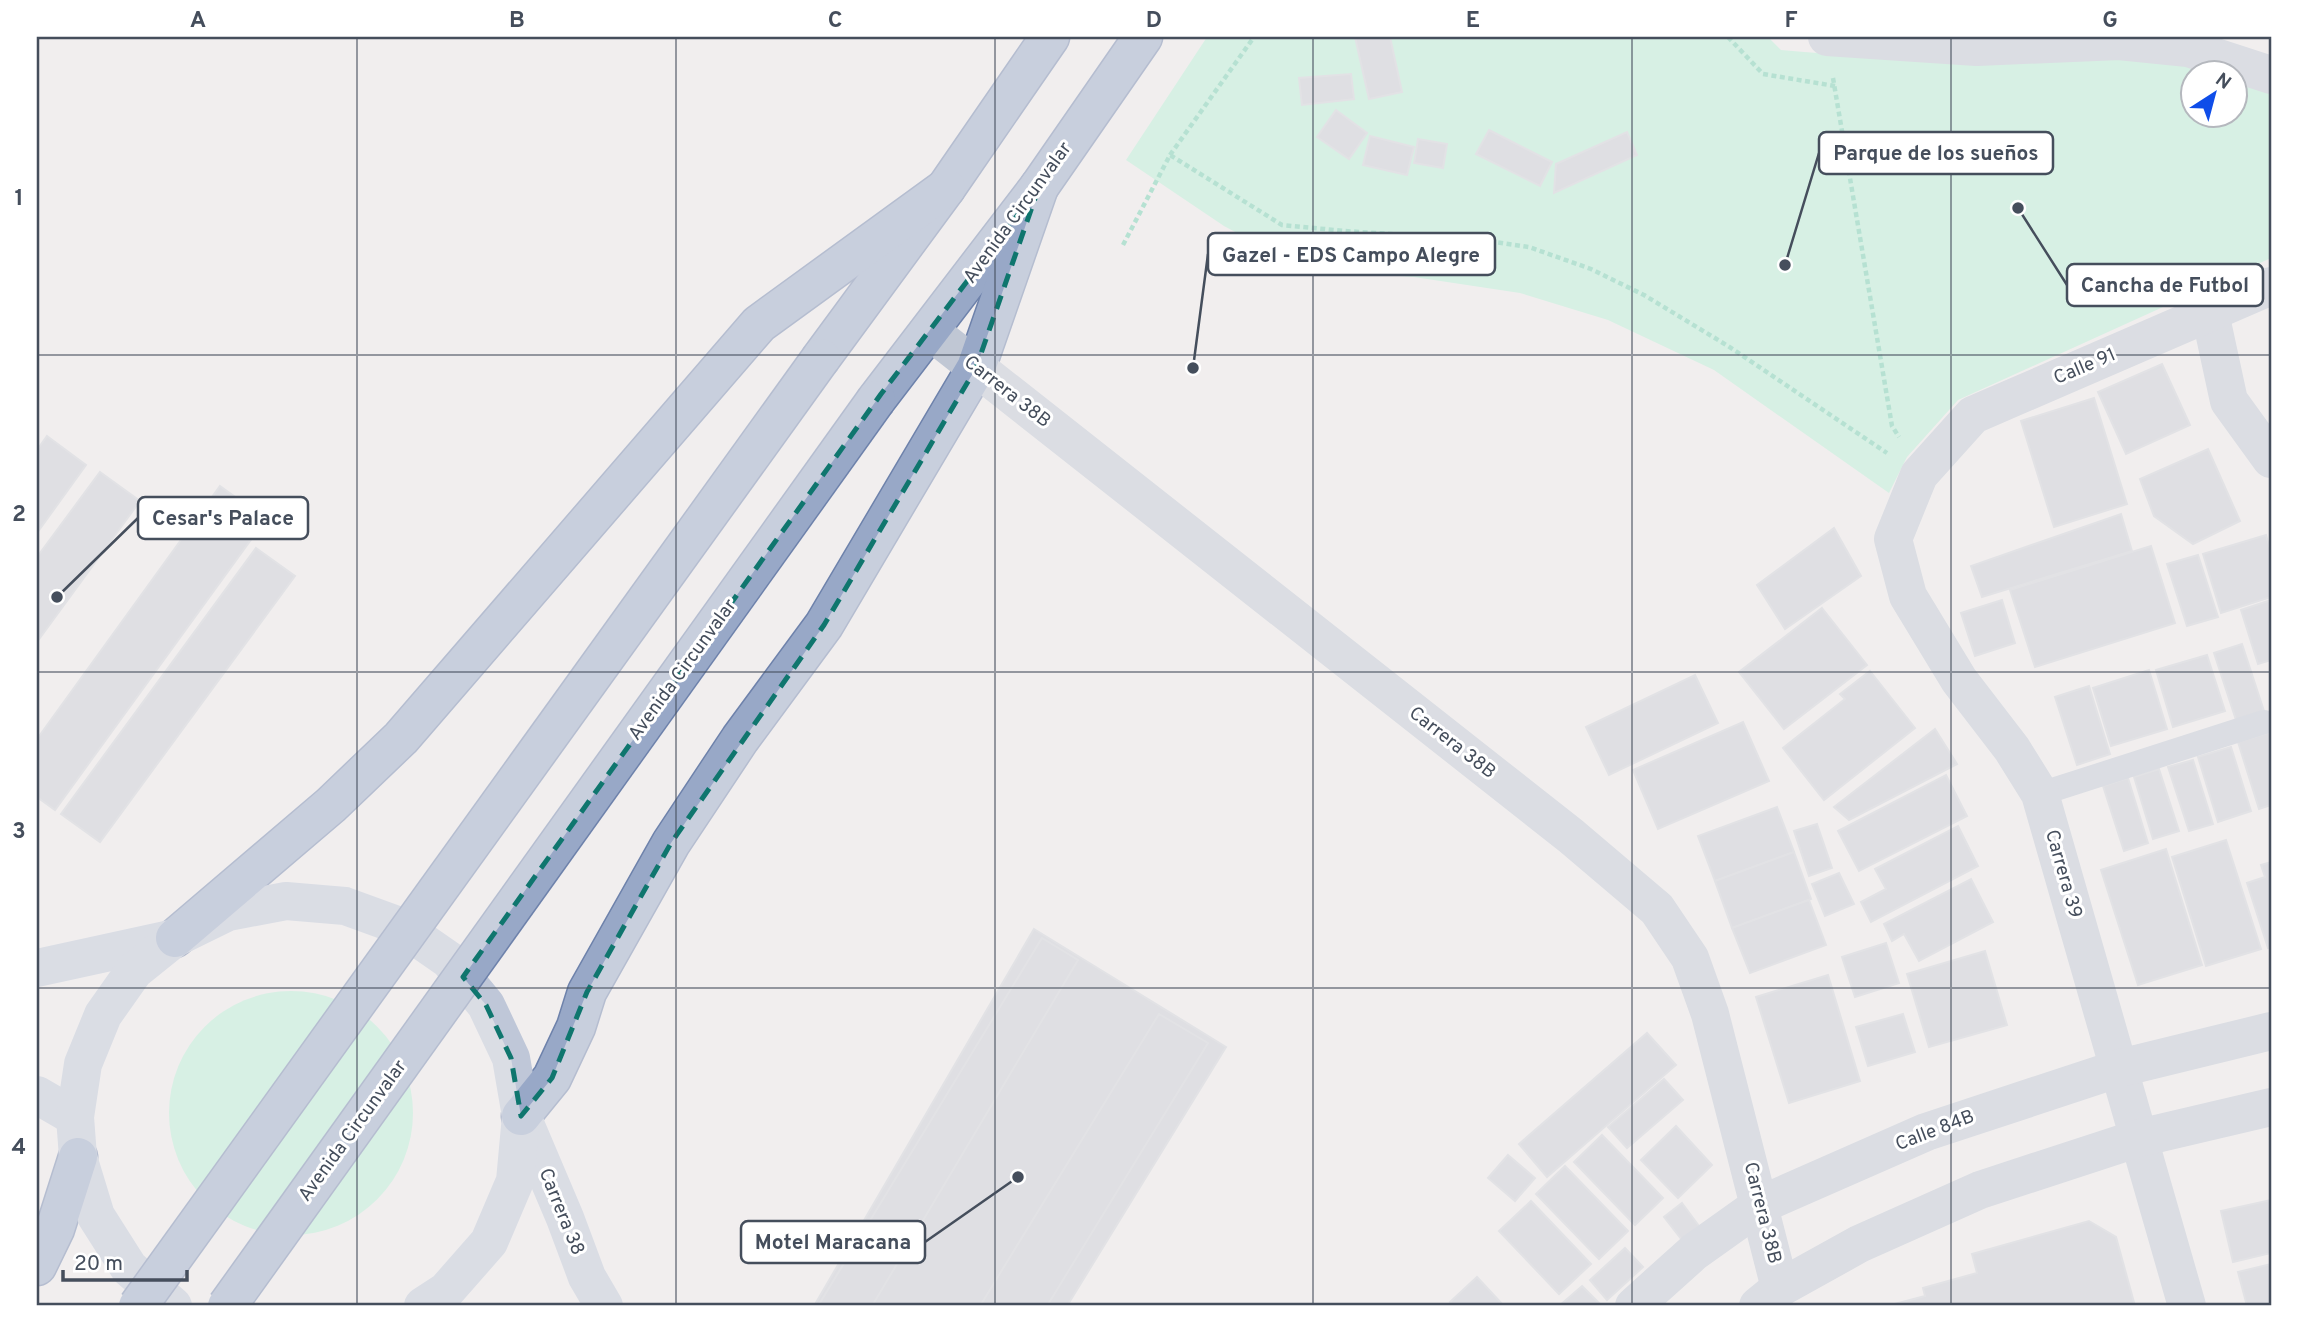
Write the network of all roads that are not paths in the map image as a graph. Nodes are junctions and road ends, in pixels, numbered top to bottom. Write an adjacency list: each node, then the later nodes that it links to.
1 (1050, 37): 7 (highway)
2 (1143, 37): 6 (highway, Avenida Circunvalar)
3 (1827, 37): 4 (street)
4 (1980, 42): 5 (street)
5 (2271, 75)
6 (1040, 187): 10 (highway, Avenida Circunvalar); 11 (highway)
7 (946, 188): 16 (highway); 29 (highway, bridge)
8 (2271, 286): 9 (street, Calle 91)
9 (2210, 313): 12 (street); 13 (street, Calle 91)
10 (930, 331): 11 (street, Carrera 38B); 31 (highway, Avenida Circunvalar, bridge)
11 (976, 368): 23 (highway); 26 (street, Carrera 38B)
12 (2271, 458)
13 (1919, 475): 15 (street, Carrera 39)
14 (2264, 722): 15 (lane)
15 (2040, 794): 19 (street, Carrera 39)
16 (175, 938): 17 (main road); 22 (main road); 23 (main road)
17 (37, 968)
18 (2271, 1031): 19 (street, Calle 84B)
19 (2120, 1068): 24 (street, Carrera 39); 26 (street, Calle 84B)
20 (37, 1095): 22 (main road)
21 (2271, 1107): 24 (street)
22 (75, 1116): 25 (main road)
23 (522, 1116): 32 (main road); 33 (main road, Carrera 38)
24 (2139, 1138): 28 (street); 35 (street, Carrera 39)
25 (78, 1157): 27 (highway); 30 (main road)
26 (1760, 1205): 28 (street, Carrera 38B); 34 (street, Calle 84B)
27 (37, 1266)
28 (1769, 1297)
29 (138, 1306)
30 (173, 1306)
31 (227, 1306)
32 (423, 1306)
33 (604, 1306)
34 (1634, 1306)
35 (2186, 1306)

